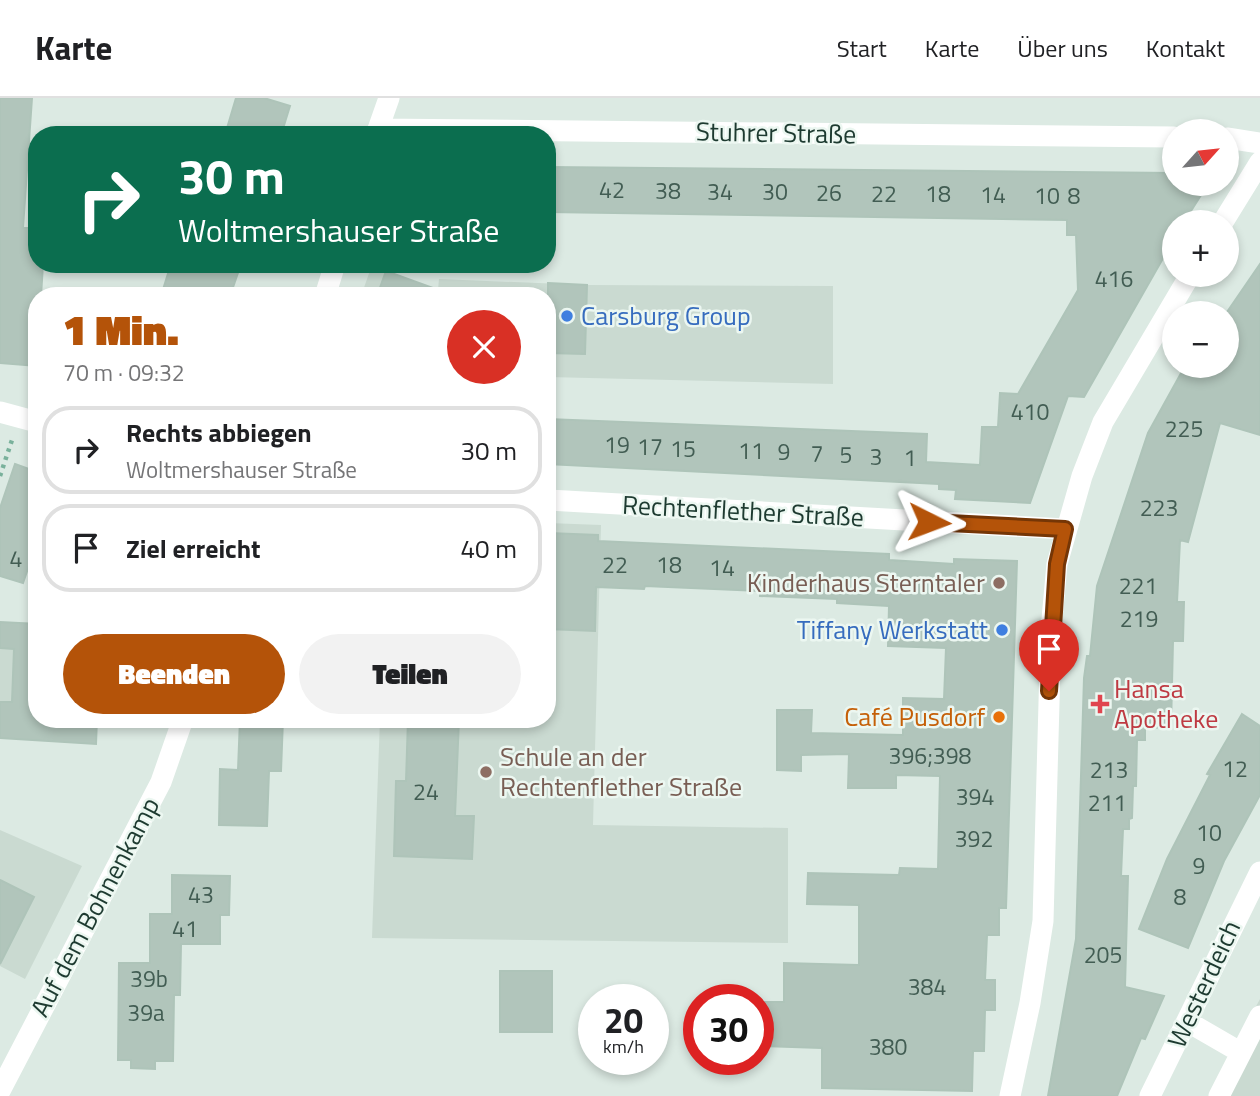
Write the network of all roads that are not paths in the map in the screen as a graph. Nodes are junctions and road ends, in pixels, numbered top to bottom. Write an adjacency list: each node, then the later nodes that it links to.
1 (388, 98): 2 (street)
2 (379, 126)
3 (556, 133): 4 (street, Stuhrer Straße)
4 (1162, 137)
5 (1239, 140): 6 (street)
6 (1260, 144)
7 (1260, 162): 8 (street)
8 (1230, 210)
9 (1183, 287): 11 (street)
10 (556, 500): 11 (street, Rechtenflether Straße)
11 (1065, 529): 18 (street)
12 (180, 728): 17 (street, Auf dem Bohnenkamp)
13 (1260, 873): 15 (street, Westerdeich)
14 (1260, 1016): 16 (street)
15 (1188, 1021): 16 (street); 19 (street, Westerdeich)
16 (1240, 1052): 20 (street)
17 (0, 1091)
18 (1010, 1096)
19 (1150, 1096)
20 (1219, 1096)

